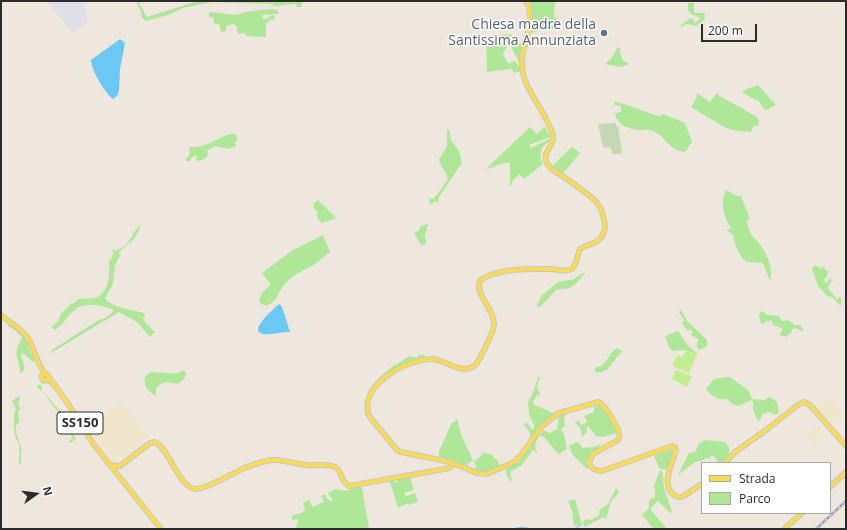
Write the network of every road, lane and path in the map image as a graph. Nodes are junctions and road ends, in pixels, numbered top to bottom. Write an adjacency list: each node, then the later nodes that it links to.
1 (526, 1): 6 (main road)
2 (1, 315): 5 (main road, SS150)
3 (846, 446): 4 (main road)
4 (727, 462)
5 (108, 463): 7 (main road); 8 (main road, SS150)
6 (454, 464): 7 (main road); 11 (main road)
7 (119, 467): 8 (main road); 10 (main road)
8 (114, 471): 10 (main road, SS150)
9 (846, 472): 12 (main road)
10 (122, 481): 14 (main road, SS150)
11 (701, 485)
12 (831, 486)
13 (801, 514): 15 (main road)
14 (162, 529)
15 (784, 529)

